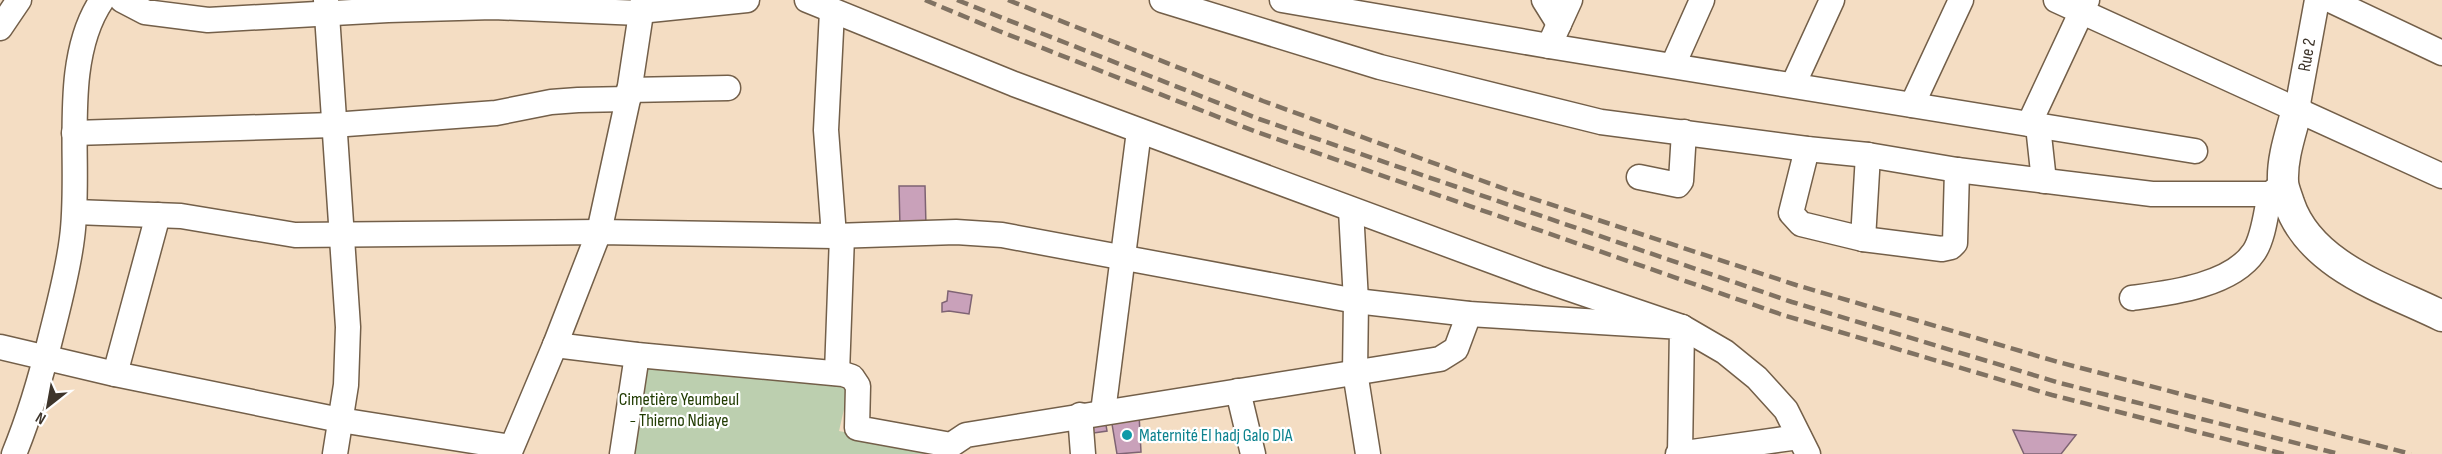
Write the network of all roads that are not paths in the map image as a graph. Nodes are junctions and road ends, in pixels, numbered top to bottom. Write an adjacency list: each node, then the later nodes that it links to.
1 (19, 0): 22 (street)
2 (102, 0): 35 (street)
3 (122, 0): 16 (street)
4 (747, 0): 19 (street)
5 (807, 0): 20 (street)
6 (1162, 0): 34 (street)
7 (1282, 0): 17 (street)
8 (1544, 0): 21 (street)
9 (1570, 0): 21 (street)
10 (1702, 0): 25 (street)
11 (1832, 0): 26 (street)
12 (1961, 0): 29 (street)
13 (2056, 0): 18 (street)
14 (2317, 0): 30 (street, Rue 2)
15 (2337, 2): 24 (street)
16 (326, 6): 19 (street); 31 (street)
17 (1355, 6): 23 (street)
18 (2084, 6): 30 (street); 32 (street)
19 (641, 8): 28 (street)
20 (832, 11): 33 (street); 49 (street)
21 (1559, 24): 23 (street)
22 (0, 28)
23 (1549, 46): 25 (street)
24 (2442, 53)
25 (1673, 65): 26 (street)
26 (1793, 86): 29 (street)
27 (728, 88): 28 (street)
28 (629, 94): 31 (street); 47 (street)
29 (1912, 105): 32 (street)
30 (2297, 109): 40 (street); 43 (main road)
31 (333, 124): 35 (street); 48 (street)
32 (2034, 125): 37 (street); 42 (street)
33 (1139, 131): 44 (street); 51 (street)
34 (1684, 132): 36 (street); 41 (street)
35 (74, 133): 45 (street)
36 (1807, 149): 38 (street); 50 (street)
37 (2195, 151)
38 (1868, 155): 39 (street); 50 (street)
39 (1957, 170): 42 (street); 50 (street)
40 (2442, 176)
41 (1639, 177)
42 (2044, 181): 43 (street)
43 (2276, 189): 52 (street); 55 (main road)
44 (1351, 210): 53 (street); 56 (street)
45 (75, 212): 46 (street); 60 (street)
46 (158, 215): 48 (street); 63 (street)
47 (599, 232): 48 (street); 49 (street); 57 (street)
48 (343, 234): 66 (street)
49 (838, 236): 51 (street); 62 (street)
50 (1863, 239)
51 (1123, 258): 53 (street); 65 (street)
52 (2132, 298)
53 (1356, 301): 54 (street); 61 (street)
54 (1469, 314): 56 (street); 61 (street)
55 (2442, 316)
56 (1682, 327): 67 (street); 76 (street)
57 (555, 345): 59 (street); 69 (street)
58 (0, 347): 60 (street)
59 (637, 356): 62 (street); 72 (street)
60 (45, 359): 63 (street); 70 (street)
61 (1355, 372): 64 (street); 75 (street)
62 (837, 373): 68 (street)
63 (116, 375): 66 (street)
64 (1238, 391): 65 (street); 74 (street)
65 (1091, 413): 68 (street); 73 (street)
66 (340, 420): 69 (street); 71 (street)
67 (1804, 446): 76 (street)
68 (952, 450)
69 (510, 451)
70 (14, 454)
71 (335, 454)
72 (622, 454)
73 (1083, 454)
74 (1253, 454)
75 (1368, 454)
76 (1679, 454)

